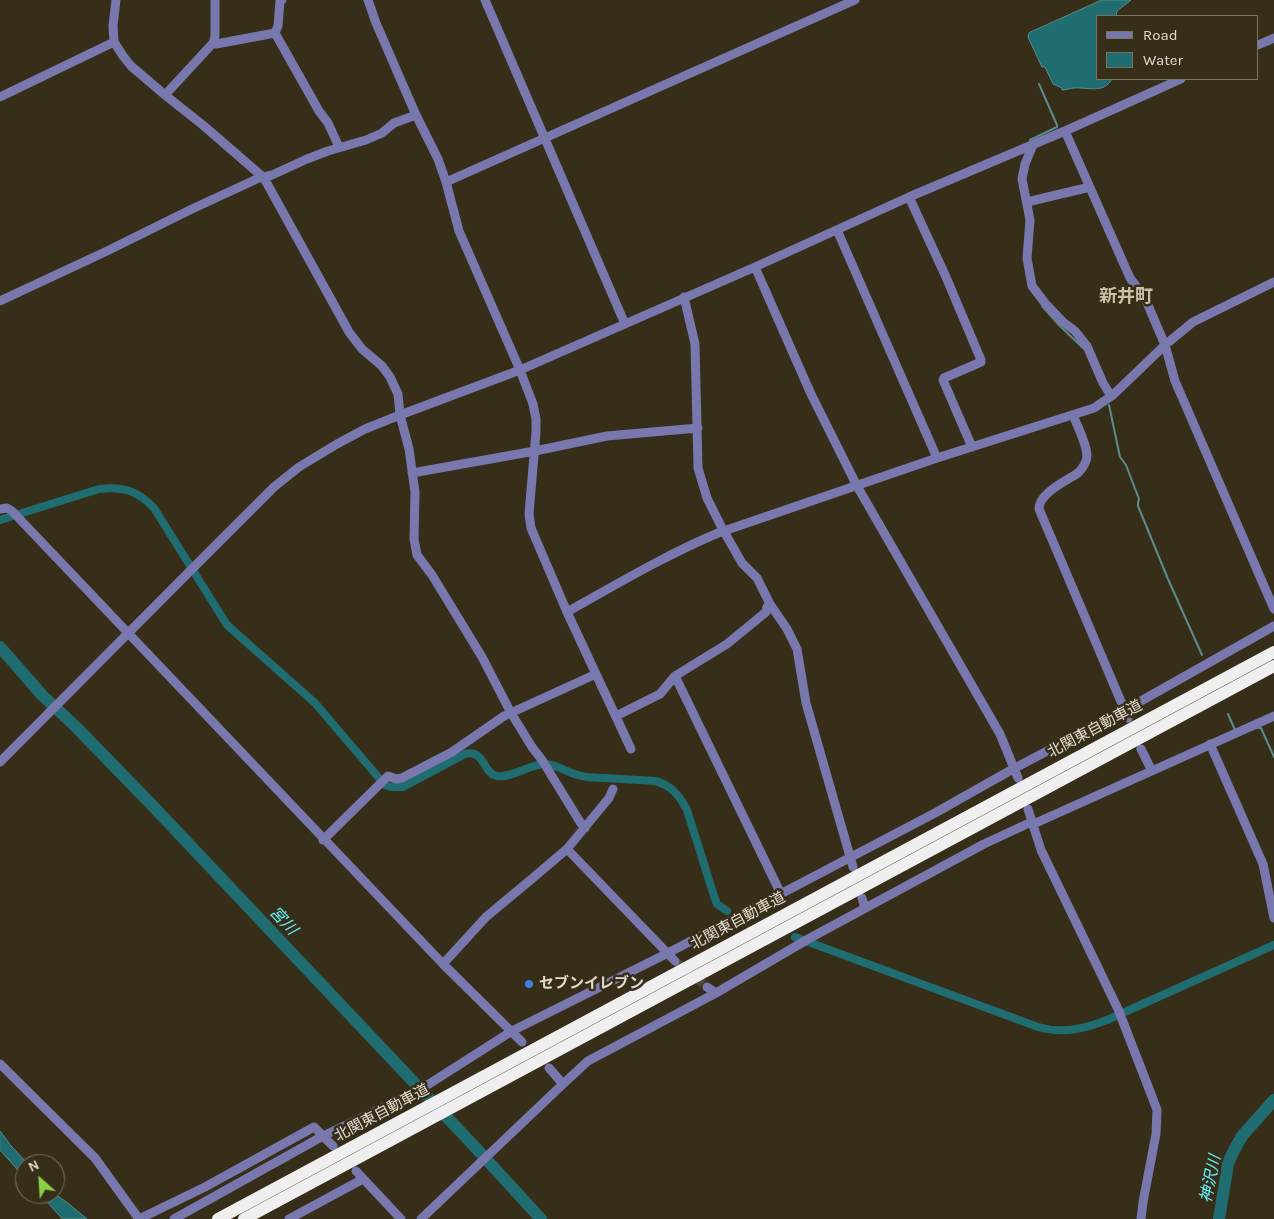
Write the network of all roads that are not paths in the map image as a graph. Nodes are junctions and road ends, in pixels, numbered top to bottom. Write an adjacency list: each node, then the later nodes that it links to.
1 (116, 0): 9 (street)
2 (215, 0): 10 (street)
3 (281, 0): 7 (street)
4 (368, 0): 15 (street)
5 (485, 0): 17 (street)
6 (855, 0): 17 (street)
7 (275, 32): 10 (street); 19 (street)
8 (1274, 38): 11 (street)
9 (114, 42): 13 (street); 14 (street)
10 (213, 43): 13 (street)
11 (1259, 45)
12 (1179, 80): 16 (street)
13 (165, 95): 20 (street)
14 (0, 97)
15 (416, 115): 19 (street); 21 (street)
16 (1065, 131): 18 (street); 22 (street)
17 (545, 138): 21 (street); 30 (street)
18 (1033, 145): 23 (street); 24 (street)
19 (340, 147): 20 (street)
20 (264, 178): 29 (street); 34 (street)
21 (446, 182): 32 (street)
22 (1090, 187): 24 (street); 31 (street)
23 (909, 197): 25 (street); 37 (street)
24 (1027, 202): 33 (street)
25 (837, 230): 26 (street); 39 (street)
26 (755, 267): 28 (street); 41 (street)
27 (1274, 282): 31 (street)
28 (684, 298): 30 (street); 36 (street)
29 (0, 301)
30 (625, 324): 32 (street)
31 (1165, 345): 33 (street); 45 (street)
32 (520, 370): 34 (street); 38 (street)
33 (1111, 396): 35 (street)
34 (400, 414): 40 (street); 48 (street)
35 (1073, 415): 37 (street); 54 (street)
36 (698, 428): 38 (street); 43 (street)
37 (972, 447): 39 (street)
38 (535, 451): 40 (street); 46 (street)
39 (937, 458): 41 (street)
40 (412, 473): 53 (street)
41 (857, 486): 43 (street); 61 (street)
42 (0, 509): 48 (street)
43 (725, 532): 44 (street); 46 (street)
44 (770, 604): 52 (street); 70 (street)
45 (1274, 609)
46 (568, 612): 51 (street)
47 (1274, 626): 54 (street)
48 (128, 634): 60 (street); 68 (street)
49 (1274, 652): 86 (highway, 北関東自動車道)
50 (1274, 666): 86 (highway, 北関東自動車道)
51 (596, 674): 53 (street); 55 (street)
52 (676, 676): 55 (street); 72 (street)
53 (511, 713): 67 (street); 68 (street)
54 (1126, 714): 61 (street)
55 (616, 716): 58 (street)
56 (1274, 716): 57 (street)
57 (1210, 744): 62 (street); 75 (street)
58 (630, 749)
59 (1142, 749): 62 (street)
60 (0, 762)
61 (1013, 769): 63 (street); 70 (street)
62 (1152, 771): 66 (street)
63 (1018, 778)
64 (613, 789): 67 (street)
65 (1028, 809): 66 (street)
66 (1032, 823): 74 (street); 99 (street)
67 (585, 828): 69 (street)
68 (323, 840): 78 (street)
69 (567, 849): 76 (street); 78 (street)
70 (850, 857): 71 (street); 72 (street)
71 (853, 867)
72 (780, 894): 76 (street)
73 (862, 898): 74 (street)
74 (865, 908): 80 (street)
75 (1274, 918)
76 (668, 954): 77 (street); 81 (street)
77 (675, 961)
78 (443, 964): 81 (street)
79 (707, 987): 80 (street)
80 (716, 993): 85 (street)
81 (512, 1031): 82 (street); 88 (street)
82 (522, 1042)
83 (0, 1064): 92 (street)
84 (549, 1068): 85 (street)
85 (563, 1084): 98 (street)
86 (455, 1099): 87 (highway, 北関東自動車道)
87 (422, 1116): 94 (highway, 北関東自動車道); 95 (highway, 北関東自動車道)
88 (323, 1136): 89 (street); 92 (street); 93 (street)
89 (333, 1146)
90 (356, 1171): 91 (street)
91 (363, 1179): 96 (street); 97 (street)
92 (139, 1219)
93 (174, 1219)
94 (218, 1219)
95 (244, 1219)
96 (289, 1219)
97 (402, 1219)
98 (421, 1219)
99 (1141, 1219)

